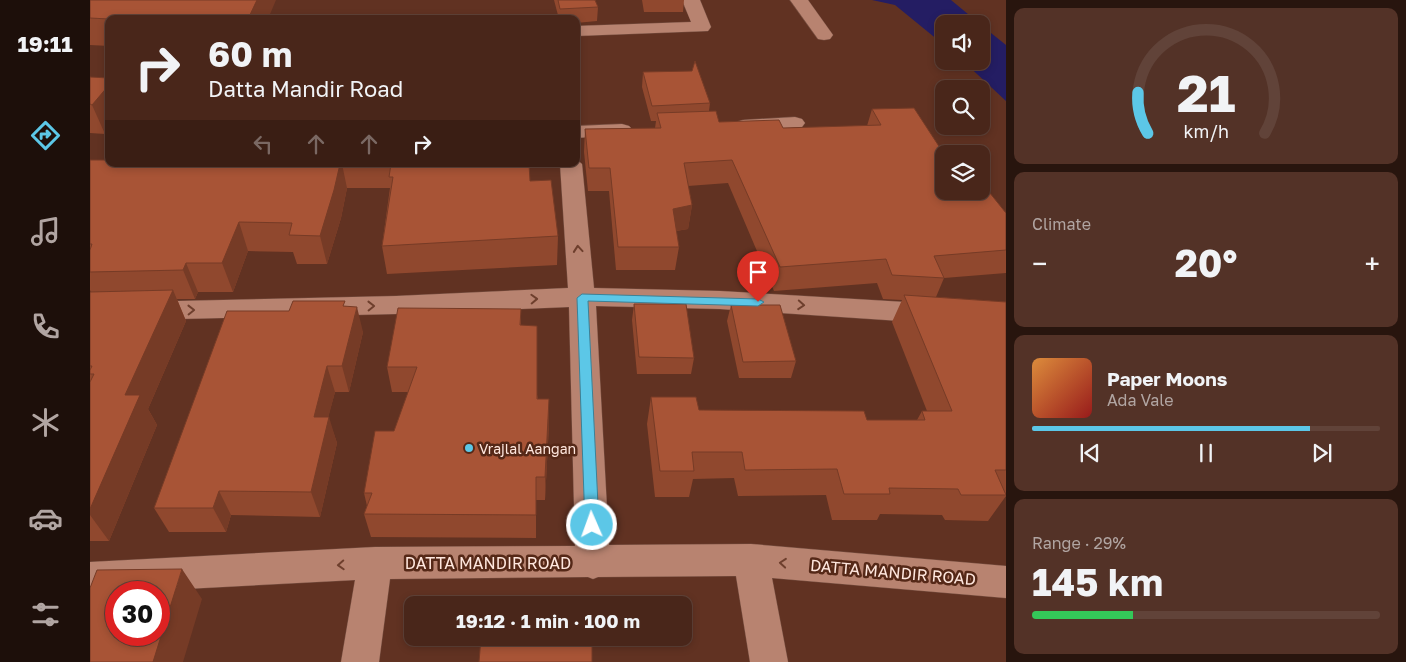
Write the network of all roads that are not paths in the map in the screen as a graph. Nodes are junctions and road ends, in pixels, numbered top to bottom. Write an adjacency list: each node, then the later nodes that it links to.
1 (691, 0): 3 (street)
2 (799, 0): 4 (street)
3 (580, 31)
4 (824, 35)
5 (795, 123): 6 (street)
6 (725, 126)
7 (646, 130): 8 (street)
8 (580, 132)
9 (570, 167): 10 (street, one-way to 9)
10 (582, 298): 11 (street, one-way to 10); 12 (street, one-way to 12); 15 (street)
11 (90, 312)
12 (1006, 318)
13 (752, 560): 15 (street, DATTA MANDIR ROAD); 17 (street, DATTA MANDIR ROAD, one-way to 13); 19 (street)
14 (375, 563): 15 (street, DATTA MANDIR ROAD); 16 (street, DATTA MANDIR ROAD, one-way to 16); 18 (street)
15 (593, 563)
16 (90, 578)
17 (1006, 582)
18 (360, 662)
19 (769, 662)

